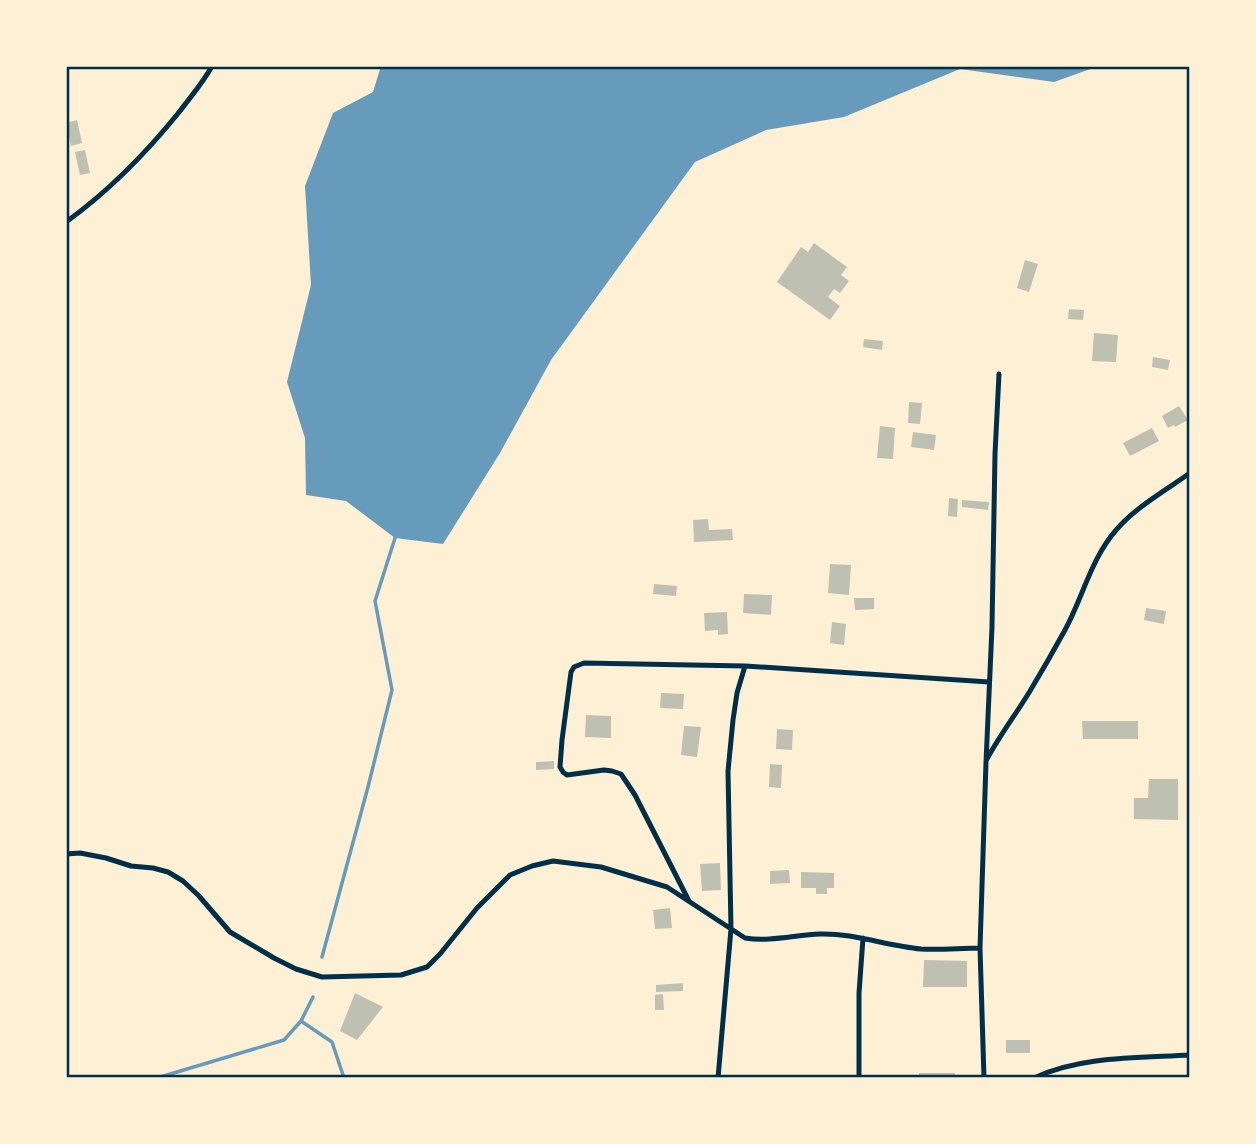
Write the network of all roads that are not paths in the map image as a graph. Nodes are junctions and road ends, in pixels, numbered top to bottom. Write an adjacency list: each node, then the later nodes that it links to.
1 (212, 66): 2 (street)
2 (66, 222)
3 (999, 374): 6 (street)
4 (1189, 473): 7 (street)
5 (745, 666): 6 (street); 9 (street); 10 (street)
6 (989, 682): 7 (street)
7 (986, 762): 12 (street)
8 (66, 854): 9 (street)
9 (689, 901): 10 (street)
10 (731, 929): 11 (street); 14 (street)
11 (863, 938): 12 (street); 15 (street)
12 (981, 948): 16 (street)
13 (1189, 1055): 17 (street)
14 (718, 1077)
15 (859, 1077)
16 (984, 1077)
17 (1034, 1077)

